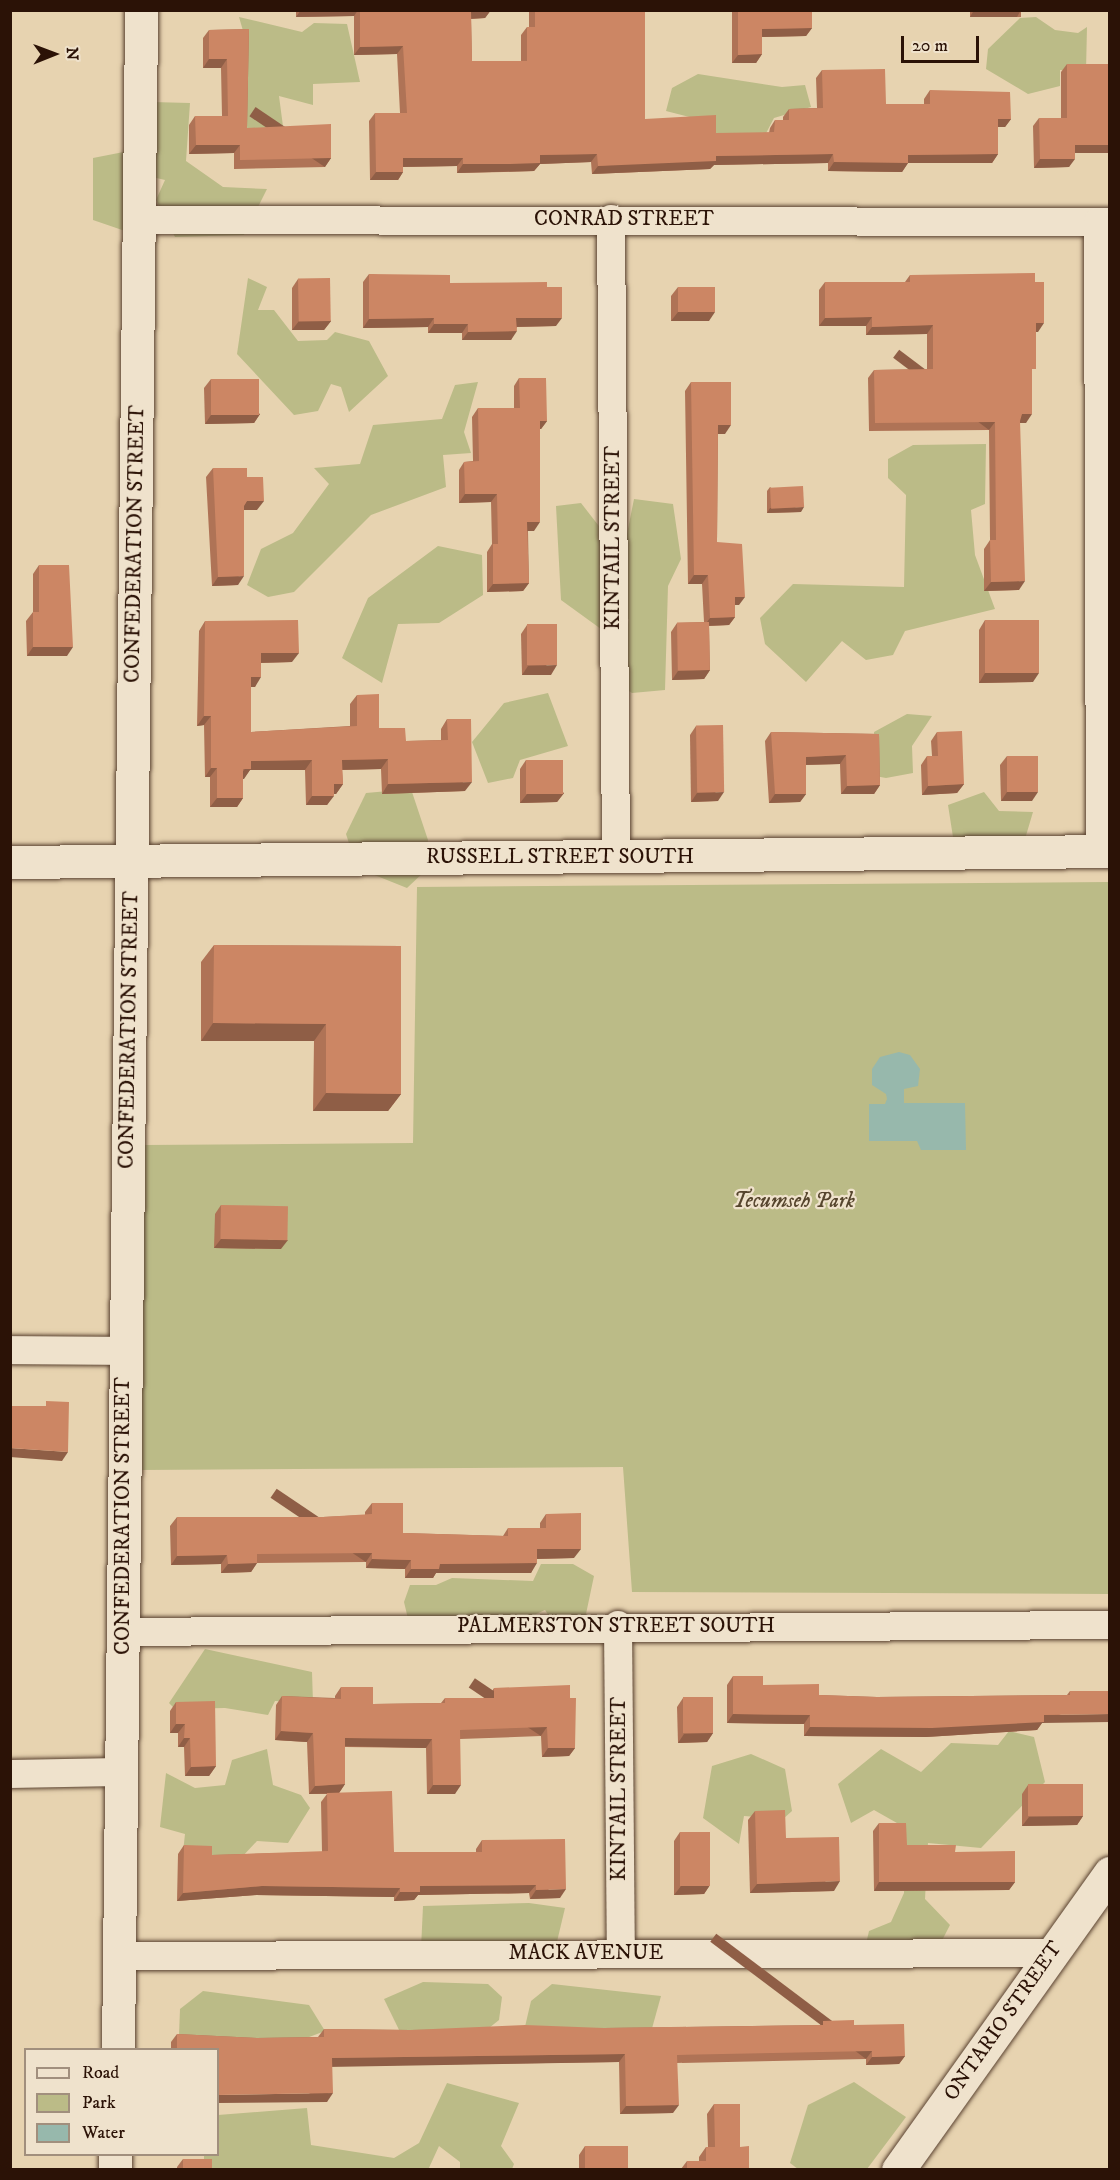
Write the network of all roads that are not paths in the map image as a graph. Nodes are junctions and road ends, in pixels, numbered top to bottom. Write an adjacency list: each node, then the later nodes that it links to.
1 (141, 10): 3 (main road, CONFEDERATION STREET)
2 (611, 219): 3 (street, CONRAD STREET); 4 (street, CONRAD STREET); 6 (street, KINTAIL STREET)
3 (138, 220): 7 (main road, CONFEDERATION STREET)
4 (1104, 222): 5 (street)
5 (1105, 851): 6 (main road, RUSSELL STREET SOUTH)
6 (616, 858): 7 (main road, RUSSELL STREET SOUTH)
7 (131, 860): 8 (main road, RUSSELL STREET SOUTH); 10 (main road, CONFEDERATION STREET)
8 (10, 862)
9 (10, 1350): 10 (street)
10 (124, 1351): 13 (main road, CONFEDERATION STREET)
11 (618, 1625): 12 (street, PALMERSTON STREET SOUTH); 13 (street, PALMERSTON STREET SOUTH); 17 (street, KINTAIL STREET)
12 (1110, 1625)
13 (122, 1632): 14 (main road, CONFEDERATION STREET)
14 (119, 1772): 15 (street); 19 (main road, CONFEDERATION STREET)
15 (10, 1774)
16 (1110, 1873): 18 (main road, ONTARIO STREET)
17 (621, 1953): 18 (street, MACK AVENUE); 19 (street, MACK AVENUE)
18 (1052, 1953): 21 (main road, ONTARIO STREET)
19 (120, 1956): 20 (main road, CONFEDERATION STREET)
20 (118, 2048)
21 (898, 2169)

